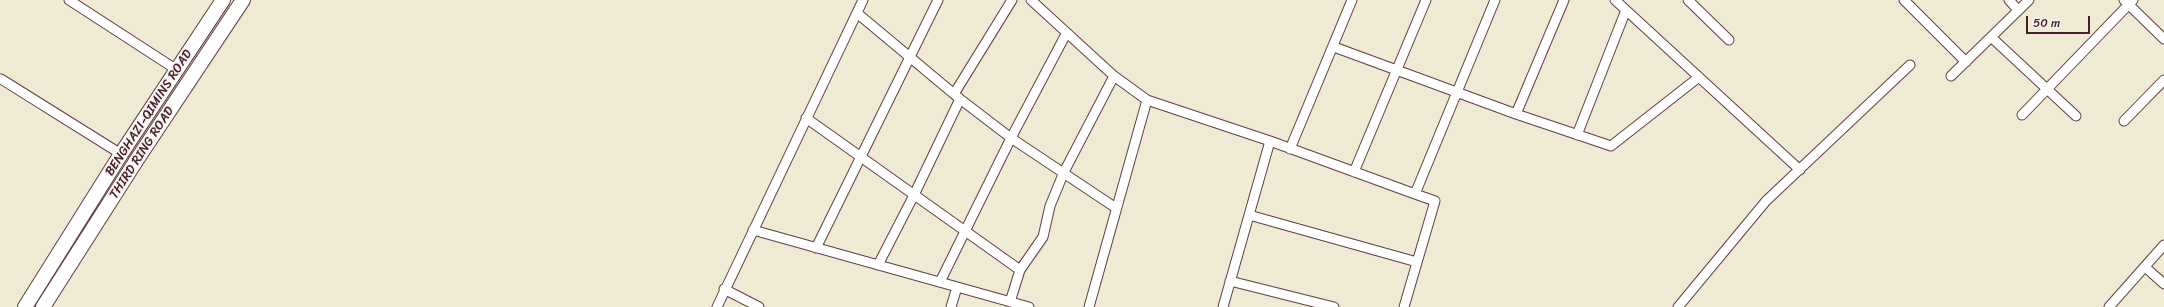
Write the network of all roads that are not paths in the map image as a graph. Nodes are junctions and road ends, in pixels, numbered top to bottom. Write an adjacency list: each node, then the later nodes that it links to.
1 (69, 0): 29 (street)
2 (223, 0): 29 (main road, BENGHAZI-QIMINS ROAD)
3 (243, 0): 73 (main road, THIRD RING ROAD)
4 (863, 0): 20 (street)
5 (938, 0): 26 (street)
6 (1012, 0): 38 (street)
7 (1031, 0): 21 (street)
8 (1352, 0): 25 (street)
9 (1426, 0): 30 (street)
10 (1495, 0): 37 (street)
11 (1564, 0): 40 (street)
12 (1615, 0): 18 (street)
13 (1688, 0): 24 (street)
14 (1904, 0): 27 (street)
15 (2009, 0): 19 (street)
16 (2029, 0): 19 (street)
17 (2129, 2): 23 (street); 36 (street)
18 (1626, 10): 33 (street); 45 (street)
19 (2018, 10): 22 (street)
20 (856, 13): 26 (street); 43 (street)
21 (1066, 34): 31 (street); 46 (street)
22 (1991, 37): 27 (street); 36 (street)
23 (2164, 39)
24 (1729, 40)
25 (1334, 47): 30 (street); 48 (street)
26 (911, 58): 38 (street); 50 (street)
27 (1966, 62): 32 (street)
28 (1910, 66): 51 (street)
29 (176, 70): 49 (main road, BENGHAZI-QIMINS ROAD)
30 (1397, 71): 37 (street); 53 (street)
31 (1114, 76): 39 (street); 52 (street)
32 (1951, 76)
33 (1699, 77): 45 (street); 51 (street)
34 (1, 79): 49 (street)
35 (2164, 80): 44 (street)
36 (2046, 90): 41 (street); 42 (street)
37 (1457, 92): 40 (street); 54 (street)
38 (957, 96): 46 (street); 55 (street)
39 (1147, 100): 47 (street); 56 (street)
40 (1516, 114): 45 (street)
41 (2022, 115)
42 (2076, 116)
43 (806, 118): 50 (street); 58 (street)
44 (2124, 121)
45 (1577, 135)
46 (1011, 138): 52 (street); 59 (street)
47 (1270, 142): 48 (street); 57 (street)
48 (1290, 149): 53 (street)
49 (121, 154): 72 (main road, BENGHAZI-QIMINS ROAD)
50 (861, 157): 55 (street); 61 (street)
51 (1800, 170): 82 (street)
52 (1064, 172): 56 (street); 65 (street)
53 (1354, 172): 54 (street)
54 (1415, 194): 62 (street)
55 (914, 195): 59 (street); 63 (street)
56 (1116, 208): 78 (street)
57 (1249, 215): 62 (street); 66 (street)
58 (753, 230): 61 (street); 70 (street)
59 (964, 231): 65 (street); 67 (street)
60 (2164, 245): 64 (street)
61 (816, 248): 63 (street)
62 (1417, 262): 81 (street)
63 (878, 265): 67 (street)
64 (2145, 267): 68 (street); 83 (street)
65 (1020, 270): 71 (street)
66 (1230, 281): 79 (street); 80 (street)
67 (940, 282): 69 (street)
68 (2164, 284)
69 (957, 287): 71 (street); 76 (street)
70 (724, 289): 74 (street); 75 (street)
71 (1010, 302): 77 (street)
72 (25, 307)
73 (43, 307)
74 (717, 307)
75 (759, 307)
76 (951, 307)
77 (1029, 307)
78 (1089, 307)
79 (1223, 307)
80 (1334, 307)
81 (1404, 307)
82 (1678, 307)
83 (2109, 307)

